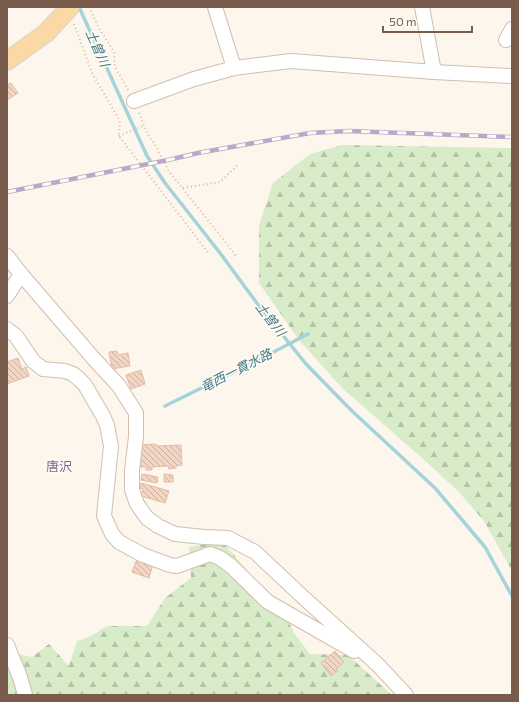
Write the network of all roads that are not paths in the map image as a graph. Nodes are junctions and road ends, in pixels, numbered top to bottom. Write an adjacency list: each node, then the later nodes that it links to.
1 (215, 7): 5 (street)
2 (422, 7): 6 (street)
3 (69, 8): 4 (main road)
4 (7, 61)
5 (234, 68): 6 (street); 8 (street)
6 (434, 72): 7 (street)
7 (512, 76)
8 (134, 101)
9 (7, 256): 10 (street)
10 (20, 274): 11 (street); 14 (street)
11 (7, 296)
12 (7, 329): 14 (street)
13 (7, 645): 15 (street)
14 (378, 665): 16 (street)
15 (25, 695)
16 (406, 695)

